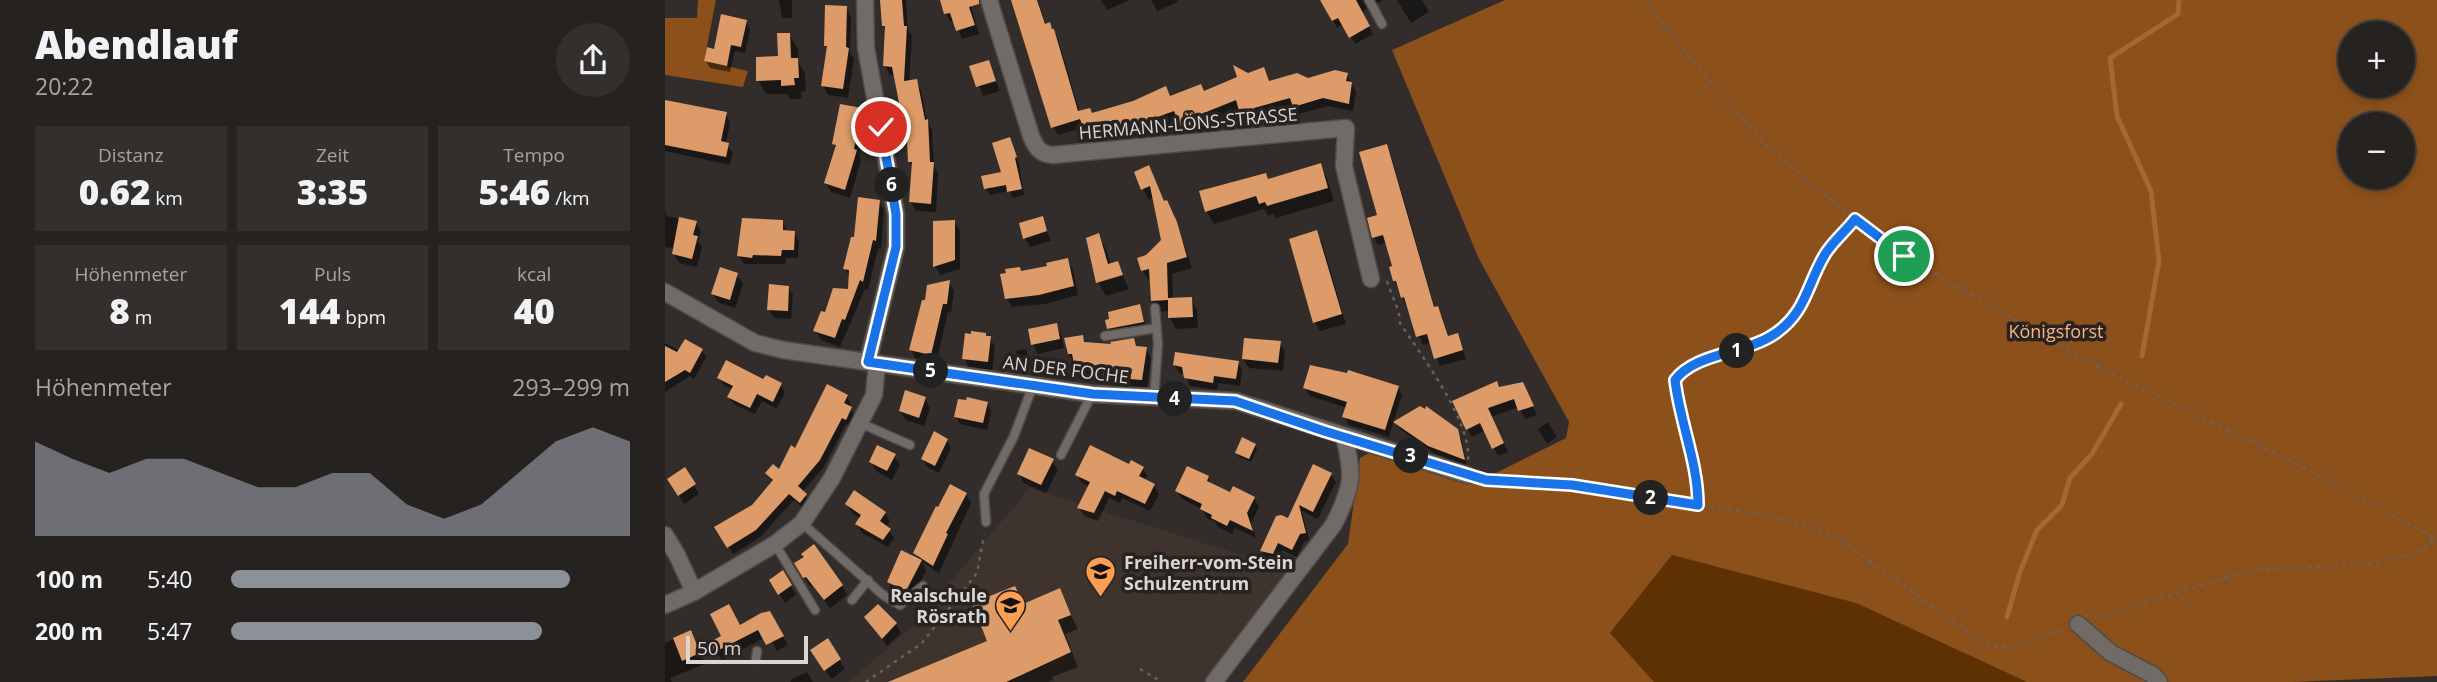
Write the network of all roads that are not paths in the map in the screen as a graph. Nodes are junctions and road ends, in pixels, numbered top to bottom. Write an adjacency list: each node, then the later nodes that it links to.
1 (865, 0): 10 (street)
2 (989, 0): 5 (street, HERMANN-LÖNS-STRASSE)
3 (1369, 0): 4 (lane)
4 (1382, 24)
5 (1371, 279)
6 (665, 292): 10 (street, AN DER FOCHE)
7 (1155, 308): 8 (lane)
8 (1157, 328): 9 (lane); 13 (lane)
9 (1105, 335)
10 (873, 363): 11 (street, AN DER FOCHE); 14 (street)
11 (1034, 385): 12 (street, AN DER FOCHE); 19 (lane)
12 (1093, 394): 13 (street, AN DER FOCHE); 17 (lane)
13 (1154, 398): 15 (street, AN DER FOCHE)
14 (860, 423): 16 (lane); 20 (street)
15 (1344, 436): 18 (street, AN DER FOCHE); 30 (street)
16 (910, 445)
17 (1061, 455)
18 (1467, 475)
19 (986, 522)
20 (802, 523): 22 (street); 23 (lane)
21 (665, 535): 25 (street)
22 (775, 544): 25 (street); 28 (lane)
23 (868, 580): 24 (lane); 26 (lane)
24 (923, 586)
25 (694, 592): 27 (street)
26 (852, 600)
27 (665, 605)
28 (815, 610)
29 (2078, 624): 31 (street)
30 (1214, 682)
31 (2159, 682)

